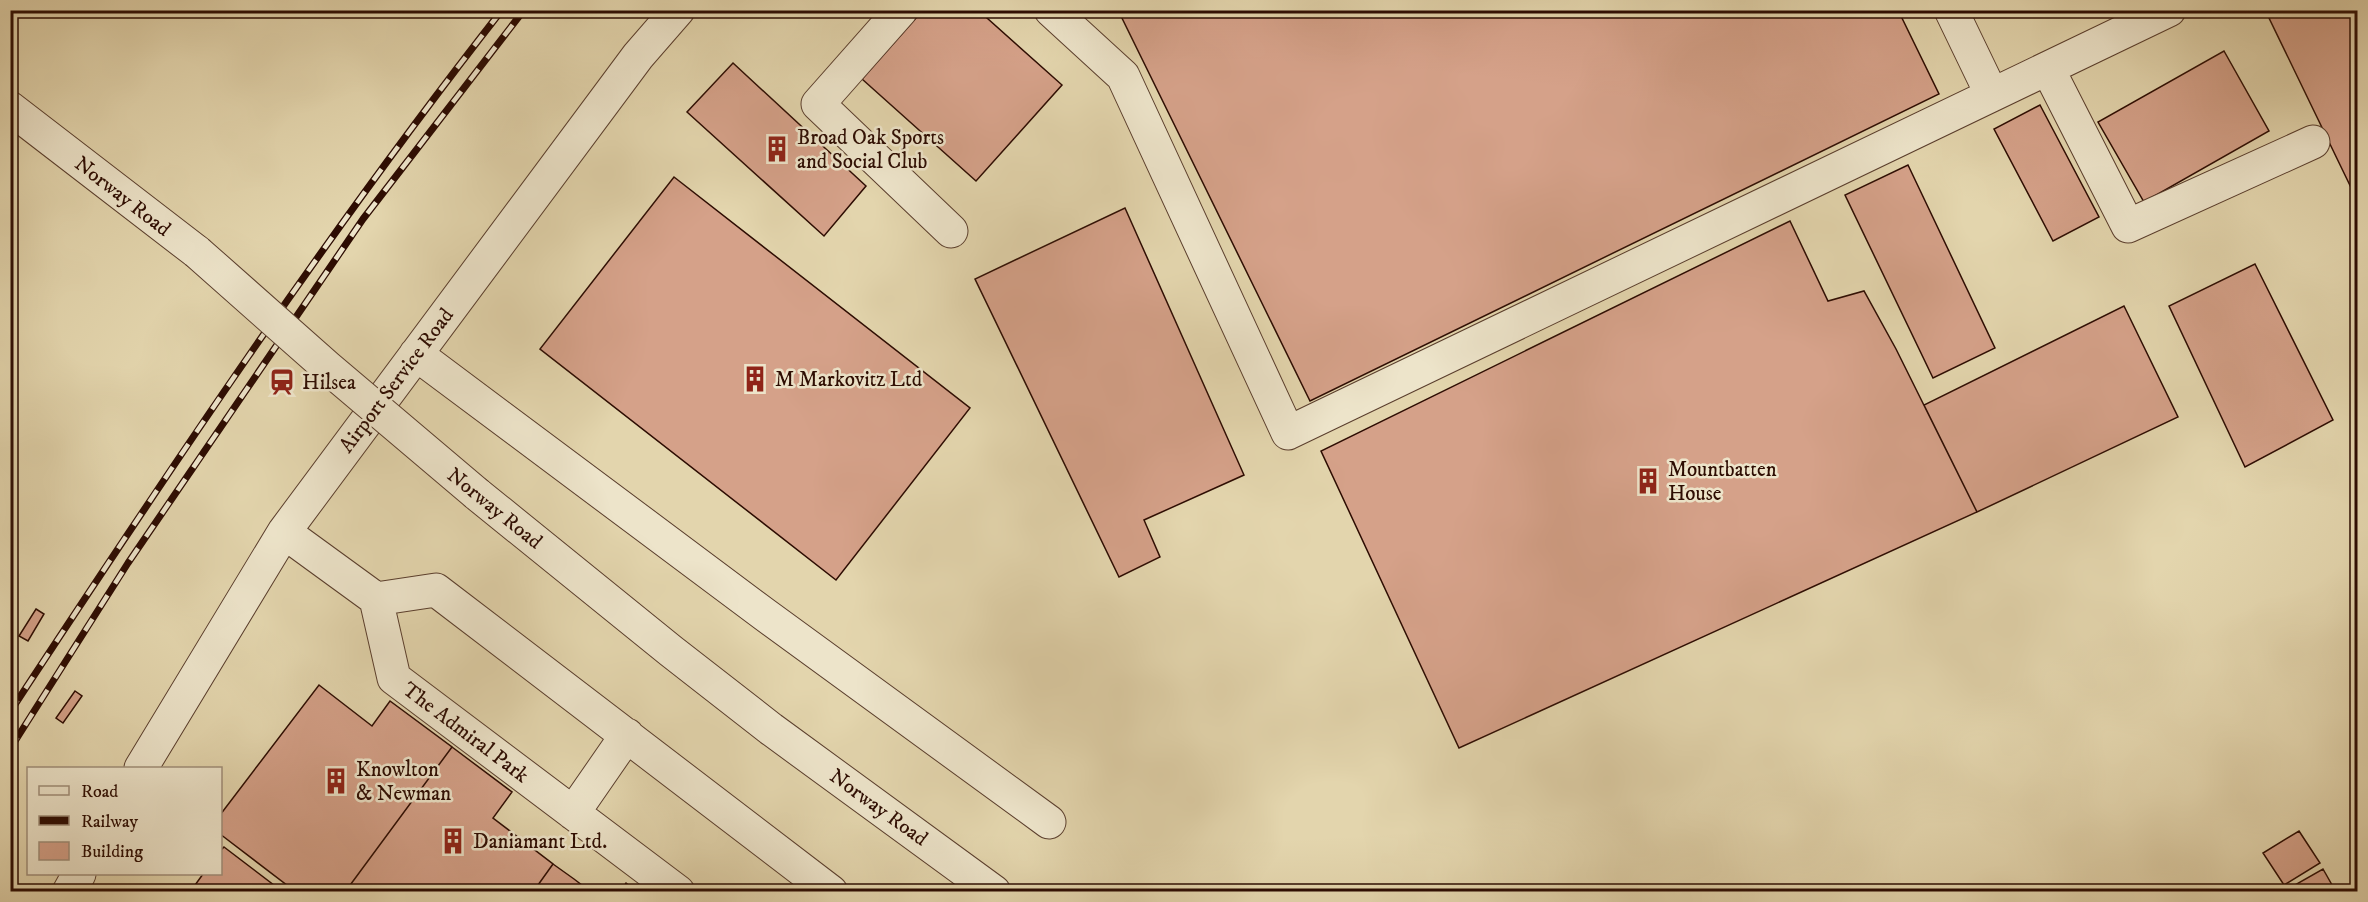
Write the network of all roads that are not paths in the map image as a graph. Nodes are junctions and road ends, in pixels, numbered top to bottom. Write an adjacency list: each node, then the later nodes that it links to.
1 (678, 10): 11 (street, Airport Service Road)
2 (901, 10): 10 (street)
3 (1051, 10): 7 (street)
4 (1950, 10): 7 (street)
5 (2169, 10): 6 (street)
6 (2048, 69): 7 (street); 9 (street)
7 (1992, 95)
8 (10, 108): 22 (street, Norway Road, bridge)
9 (2313, 142)
10 (951, 231)
11 (416, 354): 12 (street, Airport Service Road); 17 (street)
12 (284, 532): 13 (street); 15 (street, Airport Service Road)
13 (376, 599): 14 (street); 16 (street, The Admiral Park)
14 (627, 735): 16 (street); 21 (street)
15 (142, 767)
16 (573, 813): 20 (street, The Admiral Park)
17 (1048, 822)
18 (78, 875): 19 (street)
19 (69, 891)
20 (678, 891)
21 (831, 891)
22 (994, 891)

